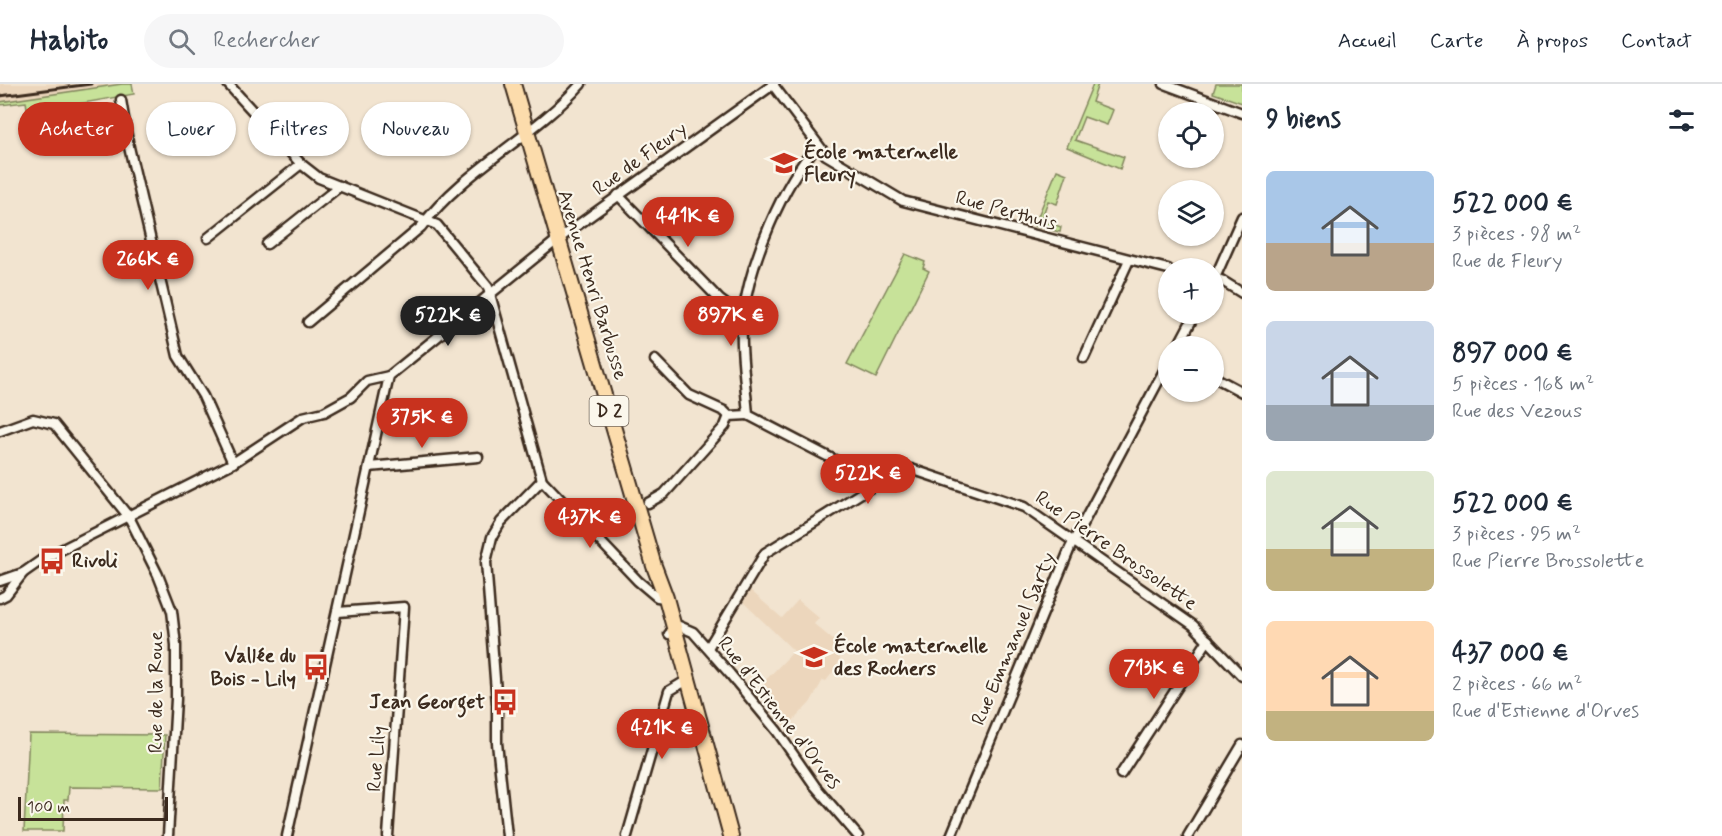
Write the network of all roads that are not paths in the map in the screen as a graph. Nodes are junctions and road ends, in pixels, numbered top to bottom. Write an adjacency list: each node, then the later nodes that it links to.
1 (228, 84): 10 (street)
2 (513, 84): 8 (main road, Avenue Henri Barbusse / D 2)
3 (581, 84): 8 (street)
4 (773, 84): 9 (street, Rue Perthuis); 12 (street, Rue de Fleury)
5 (1164, 84): 7 (street)
6 (121, 100): 36 (street)
7 (1242, 113)
8 (526, 133): 14 (street); 16 (main road, Avenue Henri Barbusse / D 2)
9 (818, 145): 19 (street, Rue Perthuis); 24 (street)
10 (301, 164): 11 (street); 15 (street)
11 (340, 186): 14 (street); 17 (street)
12 (618, 195): 16 (street, Rue de Fleury); 24 (street)
13 (1242, 217): 18 (street)
14 (426, 221): 23 (street); 25 (street)
15 (208, 238)
16 (557, 240): 23 (street, Rue de Fleury); 47 (main road, Avenue Henri Barbusse / D 2)
17 (267, 244)
18 (1223, 258)
19 (1129, 260): 20 (street, Rue Perthuis); 26 (street)
20 (1158, 267)
21 (1224, 282): 22 (street)
22 (1242, 292)
23 (490, 296): 28 (street, Rue de Fleury); 38 (street)
24 (743, 317): 33 (street)
25 (308, 322)
26 (1084, 358)
27 (655, 360): 32 (street)
28 (389, 376): 36 (street, Rue de Fleury); 37 (street)
29 (1158, 382): 42 (street, Rue Emmanuel Sarty)
30 (1224, 382): 31 (street)
31 (1242, 392)
32 (729, 416): 33 (street); 40 (street)
33 (748, 416): 39 (street)
34 (0, 431): 41 (street, Rue de la Roue)
35 (478, 457): 37 (street)
36 (233, 463): 41 (street, Rue de Fleury)
37 (369, 467): 48 (street)
38 (542, 480): 47 (street); 59 (street)
39 (879, 483): 42 (street, Rue Pierre Brossolette); 51 (street, Rue Pierre Brossolette)
40 (648, 503)
41 (129, 517): 43 (street, Rue de Fleury); 56 (street, Rue de la Roue)
42 (1073, 541): 50 (street, Rue Pierre Brossolette); 63 (street, Rue Emmanuel Sarty)
43 (23, 573): 44 (street); 45 (street)
44 (1, 581): 45 (street)
45 (8, 590): 46 (street)
46 (0, 597)
47 (662, 598): 49 (main road, Avenue Henri Barbusse / D 2)
48 (338, 612): 57 (street); 58 (street, Rue Lily)
49 (672, 631): 51 (street, Rue d'Estienne d'Orves); 53 (main road, Avenue Henri Barbusse / D 2)
50 (1208, 640): 52 (street, Rue Pierre Brossolette); 55 (street)
51 (708, 648): 62 (street, Rue d'Estienne d'Orves)
52 (1242, 676)
53 (685, 681): 60 (street); 61 (main road, Avenue Henri Barbusse / D 2)
54 (1242, 746): 64 (street)
55 (1121, 774)
56 (168, 836)
57 (287, 836)
58 (388, 836)
59 (507, 836)
60 (627, 836)
61 (731, 836)
62 (858, 836)
63 (951, 836)
64 (1188, 836)

